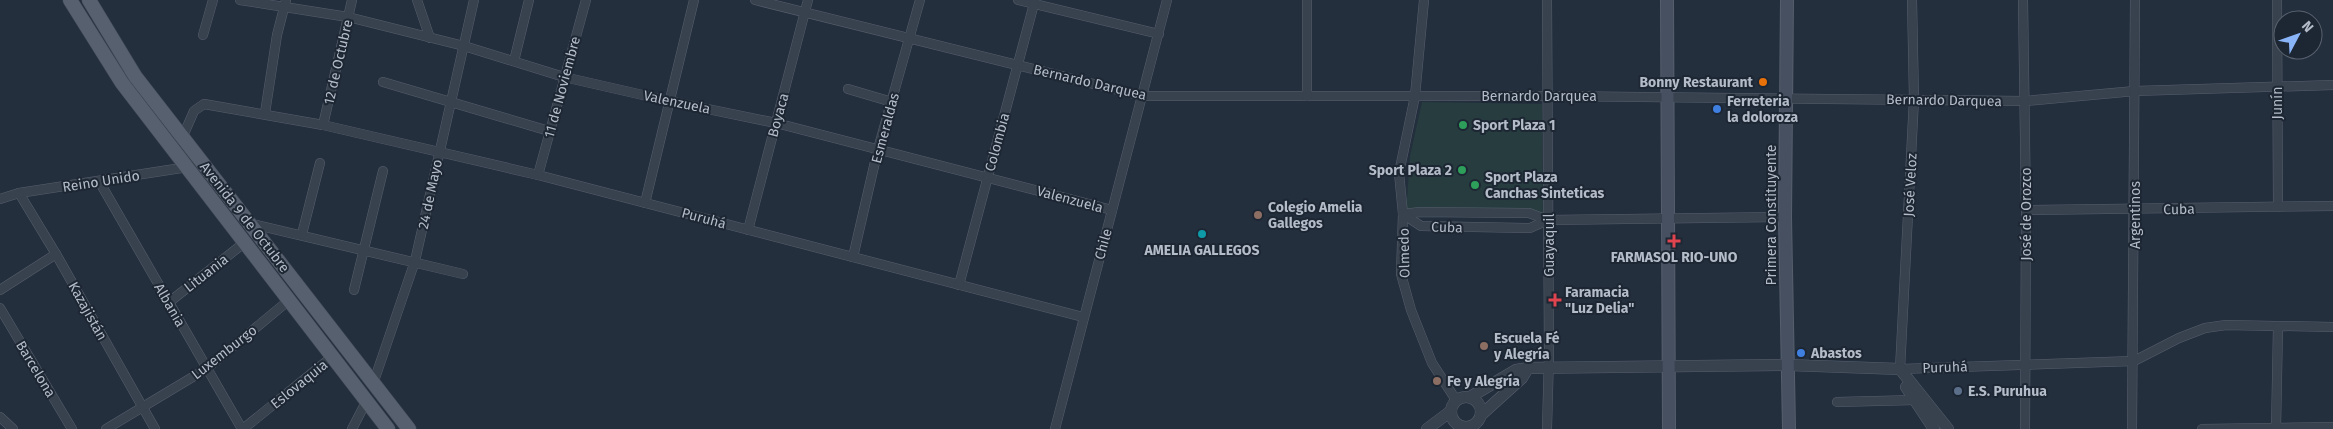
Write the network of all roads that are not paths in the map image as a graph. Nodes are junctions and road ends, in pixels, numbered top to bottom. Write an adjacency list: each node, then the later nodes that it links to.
1 (70, 0): 62 (main road, Avenida 9 de Octubre)
2 (88, 0): 57 (main road, Avenida 9 de Octubre)
3 (213, 0): 30 (street)
4 (240, 0): 26 (street, Valenzuela)
5 (352, 0): 28 (street, 12 de Octubre)
6 (417, 0): 32 (street)
7 (474, 0): 33 (street, 24 de Mayo)
8 (529, 0): 34 (street)
9 (586, 0): 36 (street, 11 de Noviembre)
10 (694, 0): 50 (street)
11 (756, 0): 27 (street, Bernardo Darquea)
12 (808, 0): 27 (street, Boyaca)
13 (920, 0): 31 (street, Esmeraldas)
14 (1018, 0): 25 (street)
15 (1167, 0): 29 (street, Chile)
16 (1307, 0): 43 (street)
17 (1424, 0): 44 (street, Olmedo)
18 (1547, 0): 45 (street, Guayaquil)
19 (1667, 0): 46 (main road)
20 (1787, 0): 47 (main road, Primera Constituyente)
21 (1912, 0): 48 (street, José Veloz)
22 (2022, 0): 51 (street, José de Orozco)
23 (2135, 0): 41 (street, Argentinos)
24 (2277, 0): 39 (street, Junín)
25 (1034, 2): 29 (street); 35 (street, Colombia)
26 (285, 3): 28 (street, Valenzuela); 53 (street)
27 (805, 13): 31 (street, Bernardo Darquea); 54 (street, Boyaca)
28 (348, 17): 32 (street, Valenzuela); 55 (street, 12 de Octubre)
29 (1159, 34): 42 (street, Chile)
30 (203, 35)
31 (910, 37): 35 (street, Bernardo Darquea); 52 (street, Esmeraldas)
32 (430, 38): 33 (street, Valenzuela)
33 (464, 46): 34 (street, Valenzuela); 49 (street, 24 de Mayo)
34 (514, 62): 36 (street, Valenzuela)
35 (1018, 65): 42 (street, Bernardo Darquea); 65 (street, Colombia)
36 (564, 77): 50 (street, Valenzuela); 56 (street, 11 de Noviembre)
37 (383, 82): 49 (street)
38 (2333, 85): 39 (street, Bernardo Darquea)
39 (2277, 86): 41 (street, Bernardo Darquea); 70 (street, Junín)
40 (848, 89): 52 (street)
41 (2135, 91): 51 (street, Bernardo Darquea); 74 (street, Argentinos)
42 (1142, 96): 43 (street, Bernardo Darquea); 72 (street, Chile)
43 (1308, 96): 44 (street, Bernardo Darquea)
44 (1415, 96): 45 (street, Bernardo Darquea); 75 (street, Olmedo)
45 (1549, 96): 46 (street, Bernardo Darquea); 77 (street, Guayaquil)
46 (1669, 97): 47 (street, Bernardo Darquea); 78 (main road)
47 (1786, 98): 48 (street, Bernardo Darquea); 76 (main road, Primera Constituyente)
48 (1914, 99): 51 (street, Bernardo Darquea); 105 (street, José Veloz)
49 (451, 101): 56 (street); 59 (street, 24 de Mayo)
50 (669, 101): 54 (street, Valenzuela); 69 (street)
51 (2025, 101): 73 (street, José de Orozco)
52 (892, 102): 58 (street, Esmeraldas)
53 (264, 113): 55 (street, Puruhá); 57 (street, Puruhá)
54 (776, 123): 58 (street, Valenzuela); 80 (street, Boyaca)
55 (323, 125): 59 (street, Puruhá)
56 (550, 132): 64 (street, 11 de Noviembre)
57 (183, 136): 60 (main road, Avenida 9 de Octubre)
58 (878, 149): 65 (street, Valenzuela); 85 (street, Esmeraldas)
59 (438, 153): 64 (street, Puruhá); 86 (street, 24 de Mayo)
60 (201, 161): 62 (street, Reino Unido); 79 (main road, Avenida 9 de Octubre)
61 (320, 163): 81 (street)
62 (188, 167): 66 (street, Reino Unido); 82 (main road, Avenida 9 de Octubre)
63 (383, 172): 83 (street)
64 (538, 175): 69 (street, Puruhá)
65 (988, 178): 72 (street, Valenzuela); 88 (street, Colombia)
66 (99, 181): 67 (street, Reino Unido); 92 (street, Albania)
67 (19, 193): 68 (street, Reino Unido); 84 (street, Kazajistán)
68 (0, 199)
69 (645, 203): 80 (street, Puruhá)
70 (2278, 206): 71 (street, Cuba); 74 (street, Cuba)
71 (2333, 206)
72 (1112, 210): 94 (street, Chile)
73 (2026, 210): 74 (street, Cuba); 100 (street, José de Orozco)
74 (2135, 210): 98 (street, Argentinos)
75 (1403, 214): 77 (street, Cuba); 77 (street, Cuba); 108 (street, Olmedo)
76 (1785, 217): 78 (street, Cuba); 99 (main road, Primera Constituyente)
77 (1548, 220): 78 (street, Cuba); 103 (street, Guayaquil)
78 (1667, 220): 101 (main road)
79 (248, 222): 81 (street); 106 (main road, Avenida 9 de Octubre)
80 (748, 230): 85 (street, Puruhá)
81 (302, 234): 83 (street)
82 (244, 243): 91 (main road, Avenida 9 de Octubre); 92 (street, Lituania)
83 (364, 249): 86 (street); 90 (street)
84 (56, 254): 89 (street); 112 (street, Kazajistán)
85 (853, 257): 88 (street, Puruhá)
86 (415, 261): 87 (street); 106 (street, 24 de Mayo)
87 (463, 274)
88 (959, 285): 94 (street, Puruhá)
89 (0, 290)
90 (354, 290)
91 (288, 301): 97 (main road, Avenida 9 de Octubre); 104 (street, Luxemburgo)
92 (168, 303): 104 (street, Albania)
93 (0, 308): 119 (street, Barcelona)
94 (1083, 317): 126 (street, Chile)
95 (2278, 327): 96 (street, Puruhá); 98 (street, Puruhá); 117 (street)
96 (2333, 327)
97 (332, 357): 110 (main road, Avenida 9 de Octubre); 122 (street, Eslovaquia)
98 (2134, 361): 100 (street, Puruhá); 134 (street, Argentinos)
99 (1788, 365): 101 (street, Puruhá); 105 (street, Puruhá); 130 (main road, Primera Constituyente)
100 (2026, 365): 105 (street, Puruhá); 133 (street, José de Orozco)
101 (1668, 366): 103 (street, Puruhá); 129 (main road)
102 (1528, 368): 103 (street, Puruhá); 107 (street); 115 (street)
103 (1549, 368): 128 (street, Guayaquil)
104 (206, 369): 112 (street, Luxemburgo); 122 (street, Albania)
105 (1900, 369): 109 (street); 132 (street)
106 (373, 384): 125 (main road, Avenida 9 de Octubre)
107 (1470, 397): 108 (street); 115 (street)
108 (1456, 400): 113 (street)
109 (1915, 400): 111 (street); 131 (street)
110 (366, 402): 123 (street); 124 (main road, Avenida 9 de Octubre)
111 (1837, 402)
112 (142, 406): 120 (street, Luxemburgo); 121 (street, Kazajistán)
113 (1451, 411): 115 (street); 127 (street)
114 (0, 417): 118 (street)
115 (1469, 426)
116 (2333, 427): 117 (street)
117 (2276, 428): 135 (street)
118 (13, 429)
119 (72, 429)
120 (106, 429)
121 (155, 429)
122 (243, 429)
123 (352, 429)
124 (388, 429)
125 (409, 429)
126 (1054, 429)
127 (1427, 429)
128 (1547, 429)
129 (1670, 429)
130 (1789, 429)
131 (1934, 429)
132 (1948, 429)
133 (2025, 429)
134 (2132, 429)
135 (2202, 429)

